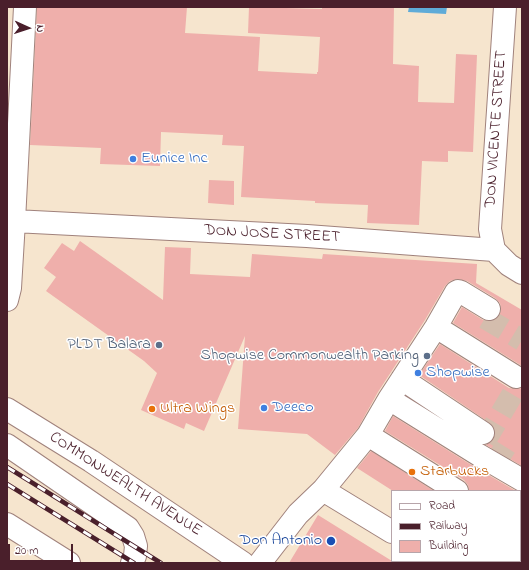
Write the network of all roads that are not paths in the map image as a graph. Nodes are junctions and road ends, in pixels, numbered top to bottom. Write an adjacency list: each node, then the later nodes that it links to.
1 (25, 7): 3 (street)
2 (505, 7): 4 (street, DON VICENTE STREET)
3 (14, 221): 4 (street, DON JOSE STREET); 6 (street)
4 (494, 250): 5 (street)
5 (522, 273)
6 (7, 300)
7 (487, 314): 8 (street)
8 (436, 326): 9 (street); 10 (street)
9 (516, 377)
10 (402, 378): 11 (street); 13 (street)
11 (389, 399): 14 (street); 16 (street)
12 (7, 409): 23 (street, COMMONWEALTH AVENUE)
13 (483, 433)
14 (368, 435): 17 (street); 18 (street)
15 (7, 445): 22 (street)
16 (522, 480)
17 (323, 490): 20 (street); 24 (street)
18 (455, 490)
19 (7, 524): 21 (street)
20 (391, 531)
21 (69, 563)
22 (132, 563)
23 (243, 563)
24 (260, 563)

